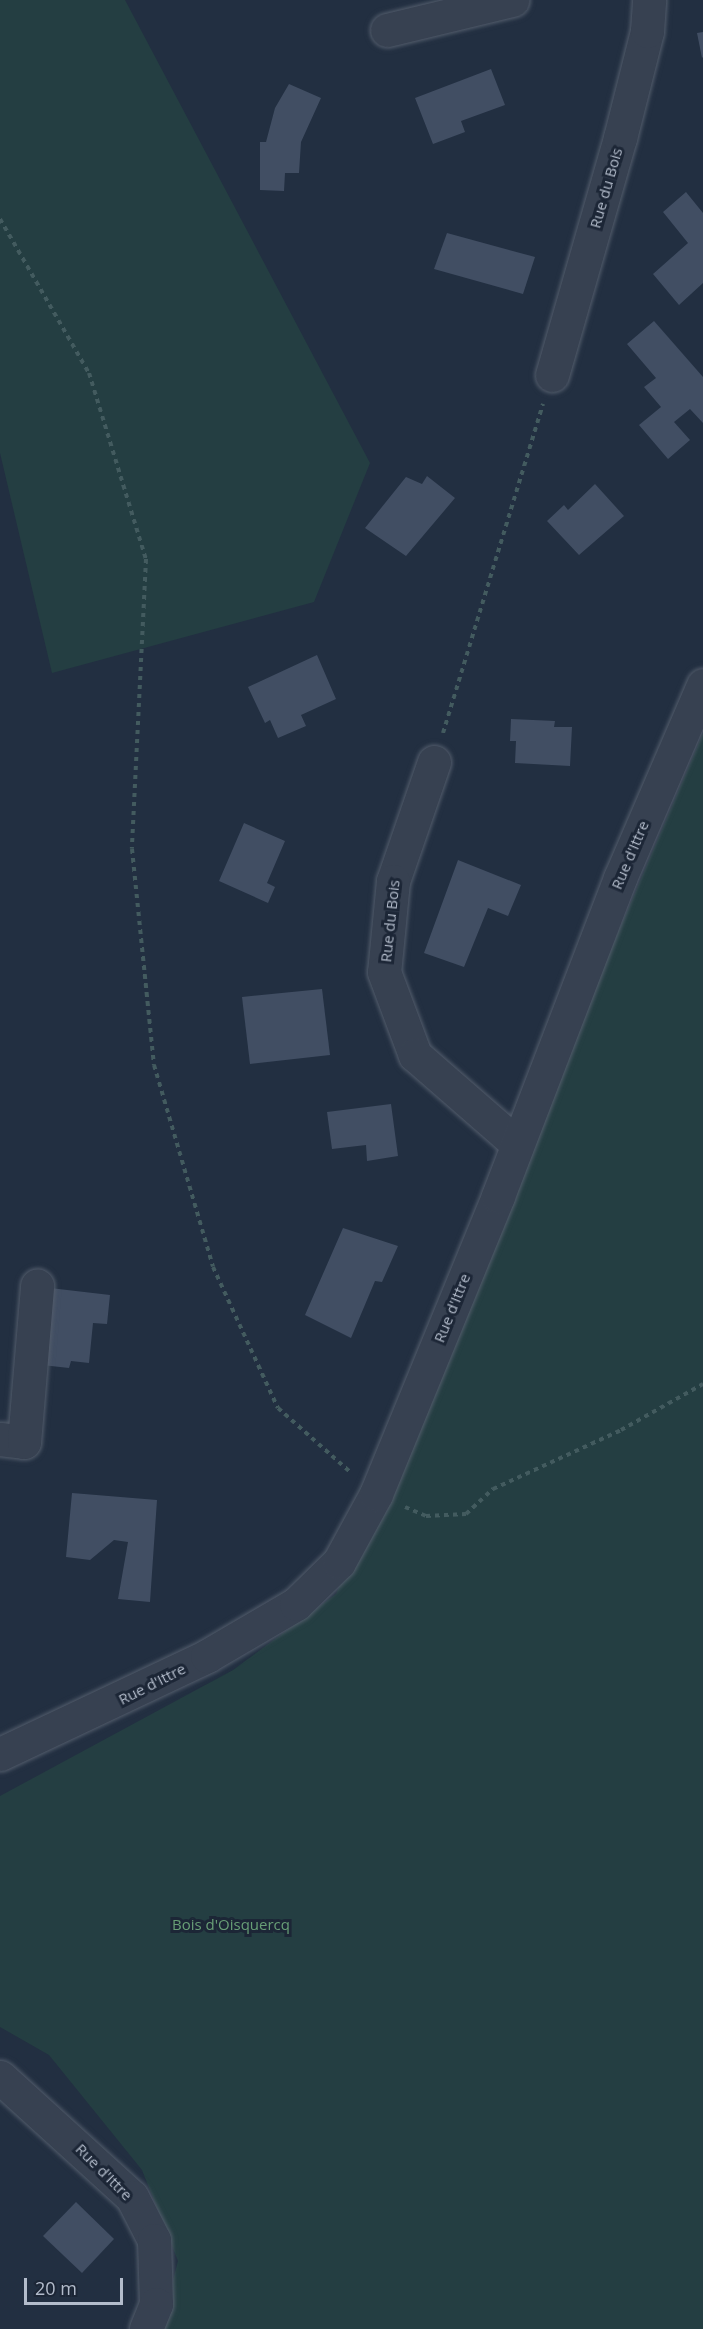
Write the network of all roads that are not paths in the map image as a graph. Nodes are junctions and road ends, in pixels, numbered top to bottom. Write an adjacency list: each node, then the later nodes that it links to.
1 (512, 0): 3 (street)
2 (649, 0): 4 (street, Rue du Bois)
3 (387, 30)
4 (552, 375)
5 (703, 685): 7 (street, Rue d'Ittre)
6 (434, 762): 7 (street, Rue du Bois)
7 (516, 1143): 10 (street, Rue d'Ittre)
8 (37, 1286): 9 (street)
9 (0, 1439)
10 (0, 1754)
11 (0, 2077): 12 (street, Rue d'Ittre)
12 (146, 2329)

